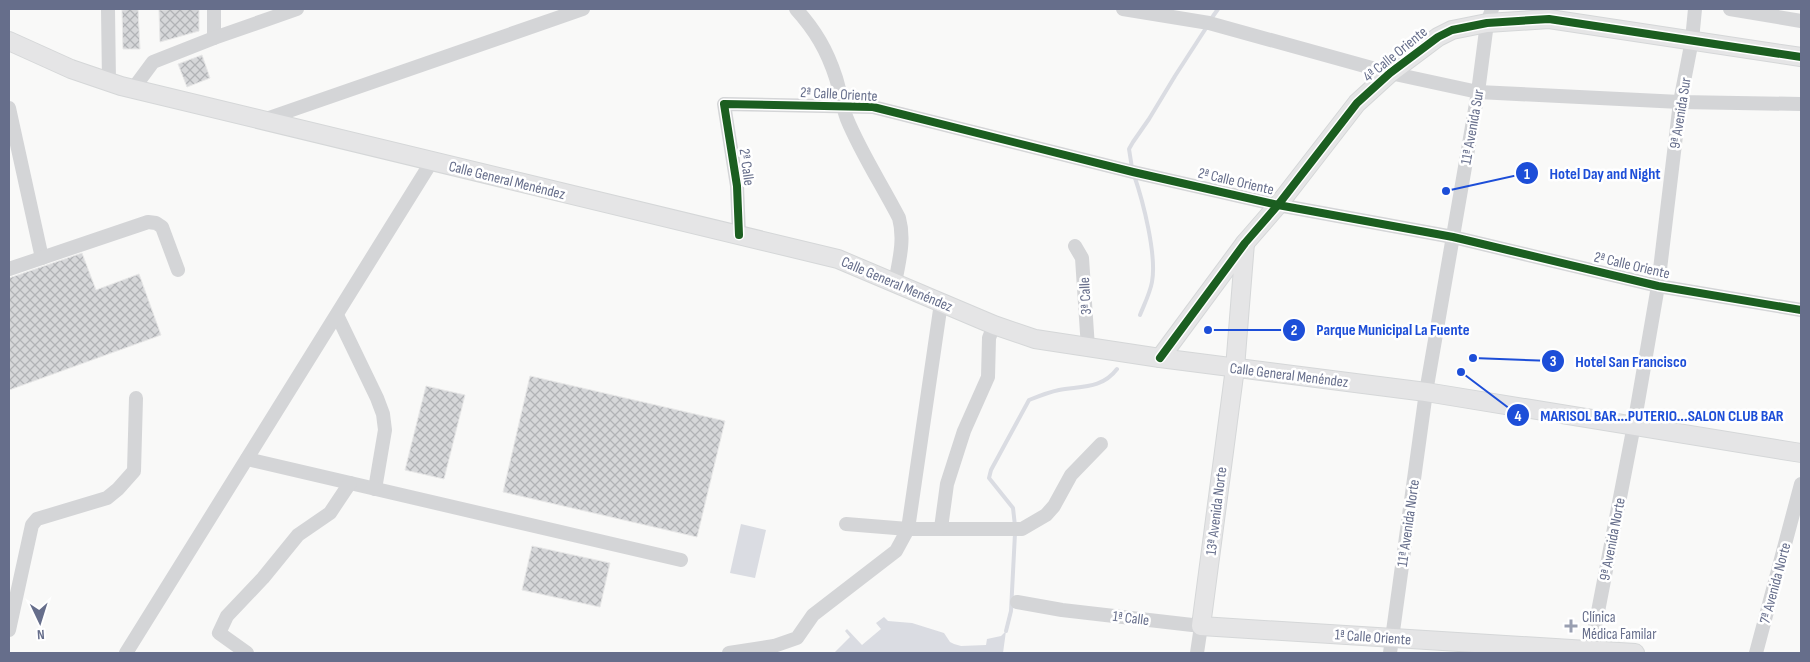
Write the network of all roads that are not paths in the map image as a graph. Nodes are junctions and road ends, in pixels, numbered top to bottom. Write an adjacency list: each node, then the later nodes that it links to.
1 (108, 9): 16 (street)
2 (214, 9): 11 (street)
3 (297, 9): 11 (street)
4 (583, 9): 24 (street)
5 (796, 9): 22 (street)
6 (1123, 9): 15 (street)
7 (1695, 9): 12 (street, 9ª Avenida Sur)
8 (1730, 9): 10 (street)
9 (1490, 16): 12 (main road, 4ª Calle Oriente); 15 (main road, 4ª Calle Oriente); 18 (street, 11ª Avenida Sur)
10 (1801, 21)
11 (214, 38): 17 (street)
12 (1692, 40): 14 (main road, 4ª Calle Oriente); 19 (street, 9ª Avenida Sur)
13 (9, 41): 16 (main road, Calle General Menéndez)
14 (1801, 57)
15 (1390, 73): 18 (street); 26 (main road, 4ª Calle Oriente)
16 (109, 82): 17 (main road, Calle General Menéndez)
17 (133, 89): 24 (main road, Calle General Menéndez)
18 (1478, 92): 19 (street); 28 (street, 11ª Avenida Sur)
19 (1680, 102): 21 (street); 35 (street, 9ª Avenida Sur)
20 (724, 104): 22 (street, 2ª Calle Oriente); 27 (street, 2ª Calle)
21 (1801, 104)
22 (843, 106): 26 (street, 2ª Calle Oriente); 34 (street)
23 (9, 108): 31 (street)
24 (263, 120): 25 (main road, Calle General Menéndez)
25 (432, 162): 27 (main road, Calle General Menéndez); 38 (street)
26 (1278, 205): 28 (street, 2ª Calle Oriente); 29 (main road, 4ª Calle Oriente)
27 (738, 235): 34 (main road, Calle General Menéndez)
28 (1453, 237): 35 (street, 2ª Calle Oriente); 43 (street, 11ª Avenida Sur)
29 (1245, 244): 41 (main road, 4ª Calle Oriente); 42 (main road, 13ª Avenida Norte)
30 (1075, 246): 40 (street, 3ª Calle)
31 (42, 258): 32 (street); 33 (street)
32 (9, 270)
33 (178, 270)
34 (896, 283): 36 (main road, Calle General Menéndez)
35 (1658, 286): 37 (street, 2ª Calle Oriente); 45 (street, 9ª Avenida Sur)
36 (941, 303): 39 (main road, Calle General Menéndez); 54 (street)
37 (1801, 310)
38 (337, 315): 48 (street); 51 (street)
39 (994, 325): 40 (main road, Calle General Menéndez); 53 (street)
40 (1088, 348): 41 (main road, Calle General Menéndez)
41 (1160, 358): 42 (main road, Calle General Menéndez)
42 (1234, 368): 43 (main road, Calle General Menéndez); 57 (main road, 13ª Avenida Norte)
43 (1426, 392): 45 (main road, Calle General Menéndez); 59 (street, 11ª Avenida Norte)
44 (136, 398): 58 (street)
45 (1634, 425): 47 (main road, Calle General Menéndez); 60 (street, 9ª Avenida Norte)
46 (1101, 444): 53 (street)
47 (1801, 453)
48 (247, 459): 49 (street); 61 (street)
49 (350, 483): 51 (street); 62 (street)
50 (1801, 484): 66 (street, 7ª Avenida Norte)
51 (375, 489): 55 (street)
52 (846, 524): 54 (street)
53 (940, 528): 54 (street)
54 (908, 529): 63 (street)
55 (680, 560)
56 (1017, 602): 57 (street, 1ª Calle)
57 (1201, 626): 59 (main road, 1ª Calle Oriente); 64 (street, 13ª Avenida Norte)
58 (9, 630)
59 (1391, 646): 60 (main road, 1ª Calle Oriente)
60 (1590, 652): 65 (main road, 1ª Calle Oriente)
61 (126, 653)
62 (247, 653)
63 (729, 653)
64 (1197, 653)
65 (1635, 653)
66 (1756, 653)

